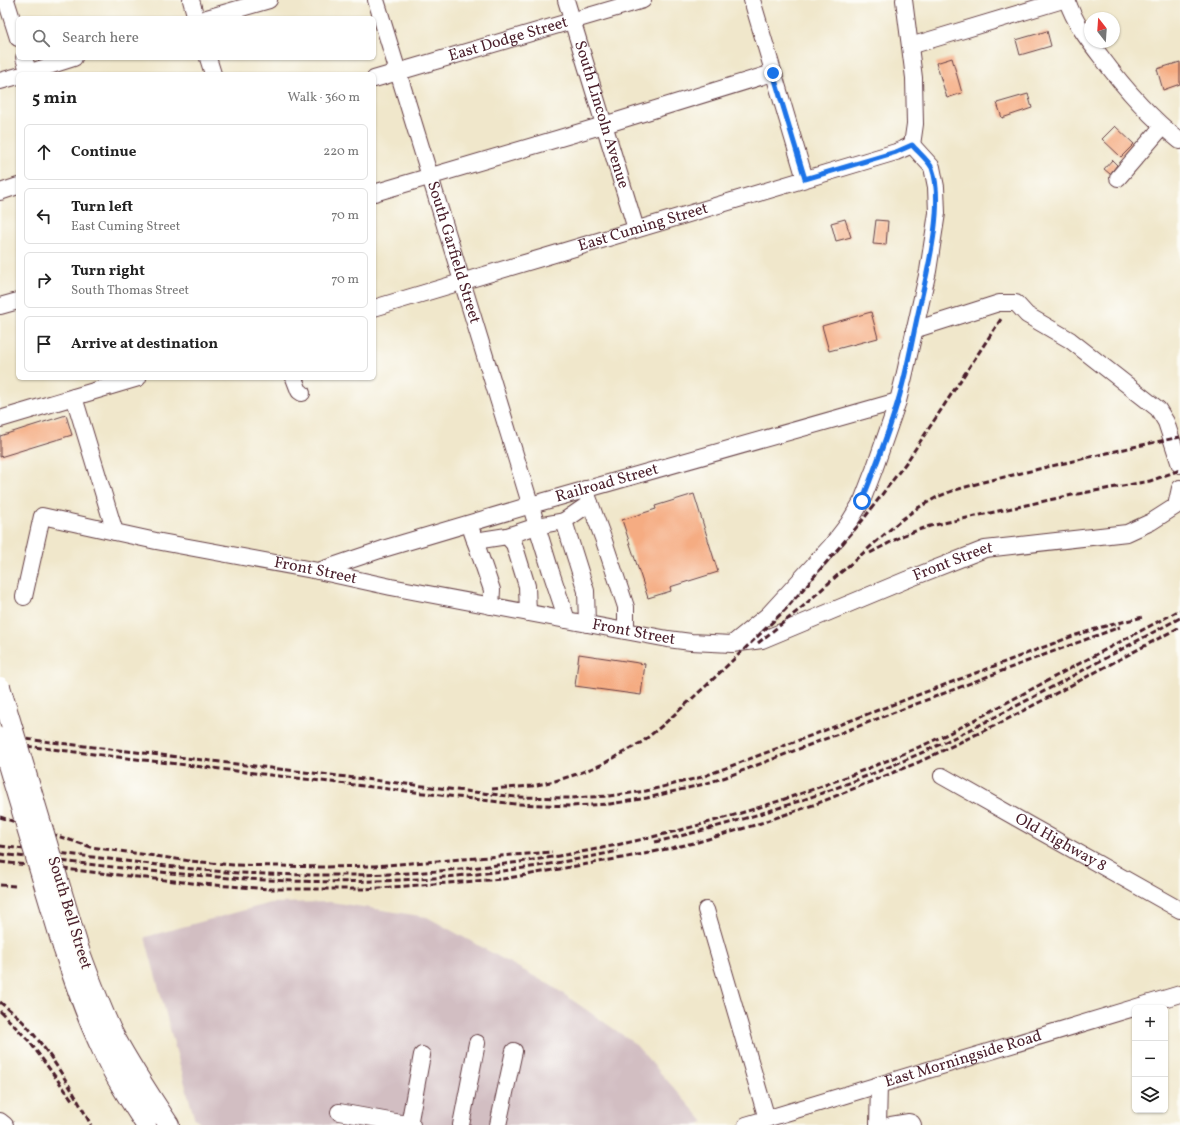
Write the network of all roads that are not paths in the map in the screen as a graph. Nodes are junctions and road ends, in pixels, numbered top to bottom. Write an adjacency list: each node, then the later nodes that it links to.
1 (6, 0): 14 (street)
2 (191, 0): 11 (street)
3 (269, 0): 12 (street)
4 (376, 0): 20 (street, South Garfield Street)
5 (566, 0): 13 (street, South Lincoln Avenue)
6 (643, 0): 13 (street, East Dodge Street)
7 (752, 0): 21 (street)
8 (904, 0): 15 (street)
9 (1063, 0): 15 (street)
10 (1067, 0): 26 (street)
11 (195, 16)
12 (215, 16)
13 (573, 21): 20 (street, East Dodge Street); 25 (street, South Lincoln Avenue)
14 (16, 32)
15 (910, 46): 28 (street)
16 (66, 60): 18 (street)
17 (209, 60): 19 (street)
18 (25, 71)
19 (212, 72)
20 (398, 72): 23 (street, East Dodge Street); 29 (street, South Garfield Street)
21 (773, 73): 25 (street); 31 (street)
22 (16, 75): 24 (street)
23 (376, 78)
24 (0, 81)
25 (604, 125): 29 (street); 35 (street, South Lincoln Avenue)
26 (1162, 127): 27 (street); 30 (street)
27 (1180, 141)
28 (912, 145): 31 (street, East Cuming Street); 40 (street)
29 (430, 176): 34 (street); 36 (street, South Garfield Street)
30 (1118, 178)
31 (805, 179): 35 (street, East Cuming Street)
32 (16, 187): 33 (street)
33 (0, 192)
34 (376, 192)
35 (636, 229): 36 (street, East Cuming Street)
36 (463, 282): 39 (street, East Cuming Street); 50 (street, South Garfield Street)
37 (16, 302): 38 (street)
38 (0, 306)
39 (376, 307)
40 (914, 330): 45 (street); 47 (street)
41 (122, 380): 44 (street)
42 (295, 380): 43 (street)
43 (302, 393)
44 (74, 397): 46 (street); 54 (street)
45 (898, 401): 49 (street, Railroad Street); 64 (street)
46 (0, 420)
47 (1180, 465)
48 (1180, 488): 64 (street, Front Street)
49 (587, 496): 50 (street, Railroad Street); 51 (street); 63 (street)
50 (531, 505): 52 (street, Railroad Street); 53 (street, South Garfield Street)
51 (564, 520): 53 (street); 62 (street)
52 (470, 523): 56 (street); 57 (street, Railroad Street)
53 (537, 526): 55 (street); 61 (street, South Garfield Street)
54 (115, 532): 57 (street, Front Street); 58 (street, Front Street)
55 (507, 536): 56 (street); 60 (street)
56 (475, 541): 59 (street)
57 (318, 571): 59 (street, Front Street)
58 (24, 597)
59 (491, 606): 60 (street, Front Street)
60 (528, 613): 61 (street, Front Street)
61 (567, 620): 62 (street, Front Street)
62 (587, 624): 63 (street, Front Street)
63 (626, 631): 64 (street, Front Street)
64 (732, 644)
65 (0, 687): 70 (main road, South Bell Street, bridge)
66 (0, 738): 70 (main road, South Bell Street, bridge)
67 (942, 776): 69 (street, Old Highway 8)
68 (706, 910): 78 (street)
69 (1180, 910)
70 (71, 948): 81 (main road, South Bell Street); 82 (main road, South Bell Street)
71 (1180, 994): 75 (street, East Morningside Road)
72 (477, 1043): 84 (street)
73 (514, 1051): 85 (street)
74 (422, 1055): 83 (street)
75 (879, 1085): 77 (street, East Morningside Road); 87 (street)
76 (339, 1112): 83 (street)
77 (796, 1118): 78 (street, East Morningside Road)
78 (766, 1119): 86 (street, East Morningside Road)
79 (0, 1122): 80 (street)
80 (5, 1125)
81 (146, 1125)
82 (169, 1125)
83 (410, 1125)
84 (461, 1125)
85 (498, 1125)
86 (746, 1125)
87 (878, 1125)
88 (891, 1125): 89 (street)
89 (913, 1125)

